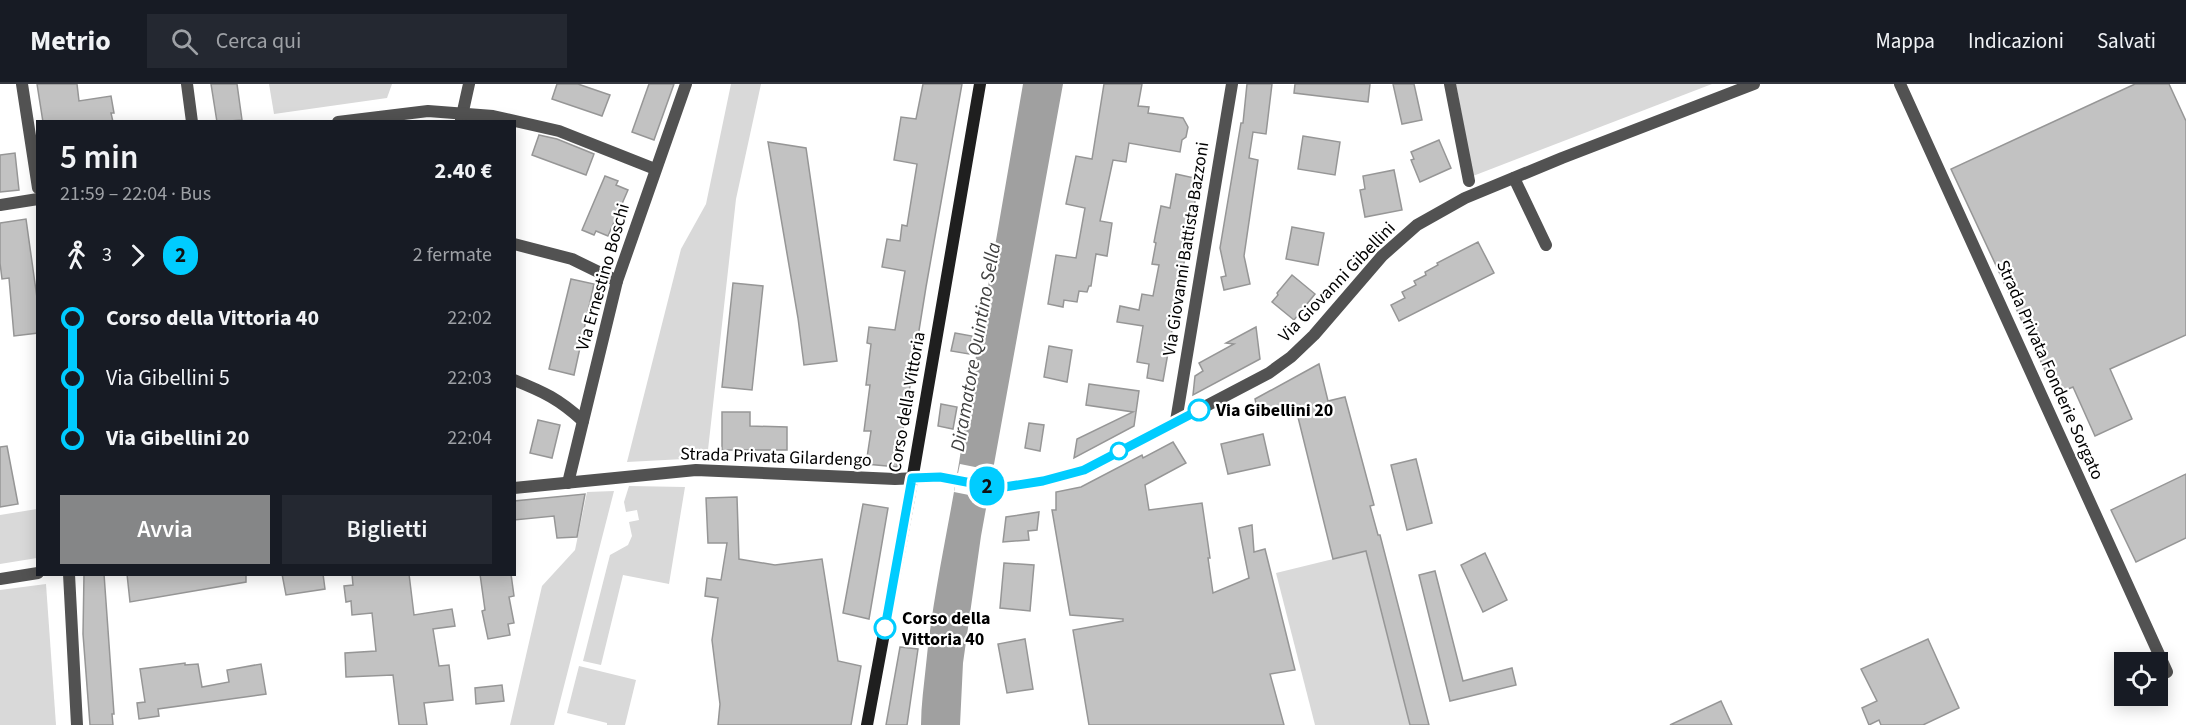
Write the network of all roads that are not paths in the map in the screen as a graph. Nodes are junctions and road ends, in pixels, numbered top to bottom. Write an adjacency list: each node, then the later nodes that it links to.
1 (22, 84): 16 (street)
2 (187, 84): 11 (street)
3 (469, 84): 10 (street)
4 (686, 84): 15 (street, Via Ernestino Boschi)
5 (980, 84): 27 (main road, Corso della Vittoria)
6 (1232, 84): 26 (street, Via Giovanni Battista Bazzoni)
7 (1450, 84): 18 (street)
8 (1754, 84): 17 (street, Via Giovanni Gibellini)
9 (1900, 84): 33 (street, Strada Privata Fonderie Sorgato)
10 (461, 117): 12 (street); 13 (street)
11 (192, 120)
12 (354, 120)
13 (511, 120)
14 (516, 121): 15 (street)
15 (656, 169): 23 (street, Via Ernestino Boschi)
16 (36, 175)
17 (1514, 178): 22 (street); 26 (street, Via Giovanni Gibellini)
18 (1469, 181)
19 (36, 199): 20 (street)
20 (0, 206)
21 (516, 245): 23 (street)
22 (1546, 245)
23 (617, 280): 25 (street, Via Ernestino Boschi)
24 (516, 381): 25 (street)
25 (583, 421): 28 (street, Via Ernestino Boschi)
26 (1176, 421): 27 (street, Via Giovanni Gibellini)
27 (912, 478): 28 (street, Strada Privata Gilardengo); 35 (main road, Corso della Vittoria)
28 (568, 483): 29 (street, Strada Privata Gilardengo)
29 (516, 488)
30 (36, 573): 32 (street)
31 (69, 576): 34 (street)
32 (0, 579)
33 (2158, 652)
34 (77, 725)
35 (867, 725)

